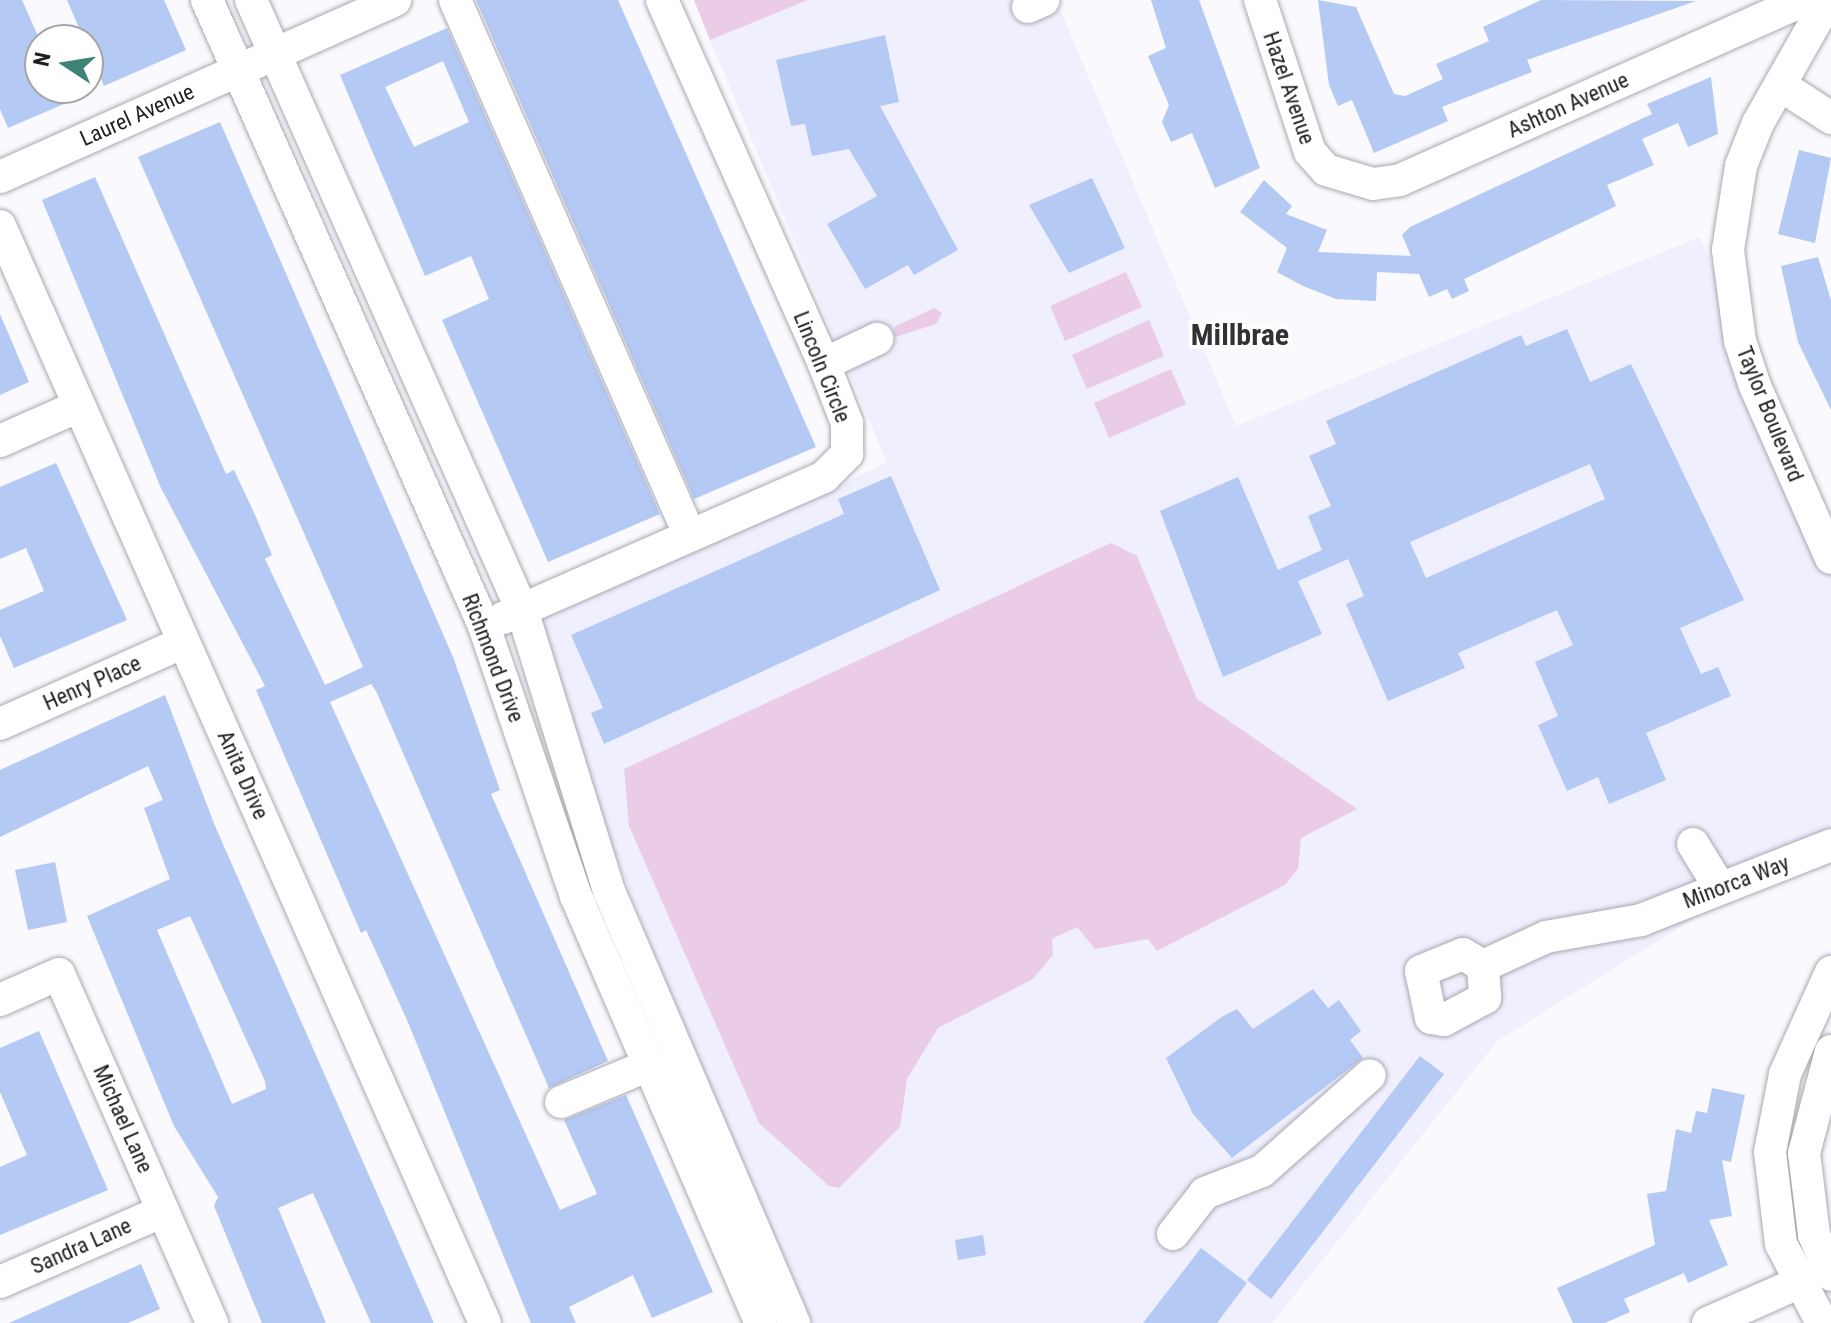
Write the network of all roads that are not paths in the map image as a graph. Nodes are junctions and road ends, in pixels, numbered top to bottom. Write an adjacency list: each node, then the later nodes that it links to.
1 (207, 0): 10 (street, Richmond Drive)
2 (251, 0): 9 (street, Richmond Drive)
3 (395, 0): 9 (street)
4 (455, 0): 20 (street)
5 (662, 0): 17 (street, Lincoln Circle)
6 (1260, 0): 13 (street, Hazel Avenue)
7 (1805, 0): 13 (street, Ashton Avenue)
8 (1828, 0): 11 (street, Taylor Boulevard)
9 (275, 54): 10 (street, Laurel Avenue); 22 (street, Richmond Drive)
10 (238, 70): 14 (street, Laurel Avenue); 23 (street, Richmond Drive)
11 (1780, 85): 12 (street); 21 (street, Taylor Boulevard)
12 (1831, 118)
13 (1326, 170)
14 (0, 177)
15 (0, 226): 18 (street, Anita Drive)
16 (877, 339): 17 (street)
17 (824, 364): 20 (street, Lincoln Circle)
18 (79, 406): 19 (street); 24 (street, Anita Drive)
19 (0, 441)
20 (690, 536): 22 (street, Lincoln Circle)
21 (1831, 558)
22 (522, 610): 23 (street, Lincoln Circle); 41 (street, Richmond Drive)
23 (484, 626): 33 (street, Richmond Drive)
24 (184, 642): 25 (street, Henry Place); 43 (street, Anita Drive)
25 (0, 724)
26 (1693, 844): 28 (street)
27 (1831, 845): 28 (street, Minorca Way)
28 (1720, 888): 29 (street, Minorca Way)
29 (1483, 966)
30 (1831, 972): 40 (street)
31 (0, 1000): 36 (street, Michael Lane)
32 (1831, 1051): 38 (street)
33 (649, 1065): 35 (street); 41 (street, Richmond Drive)
34 (1370, 1075): 37 (street)
35 (561, 1102)
36 (163, 1211): 39 (street, Sandra Lane); 42 (street, Michael Lane)
37 (1173, 1234)
38 (1831, 1275)
39 (0, 1282)
40 (1796, 1284): 44 (street); 45 (street)
41 (771, 1319)
42 (212, 1323)
43 (485, 1323)
44 (1708, 1323)
45 (1822, 1323)

